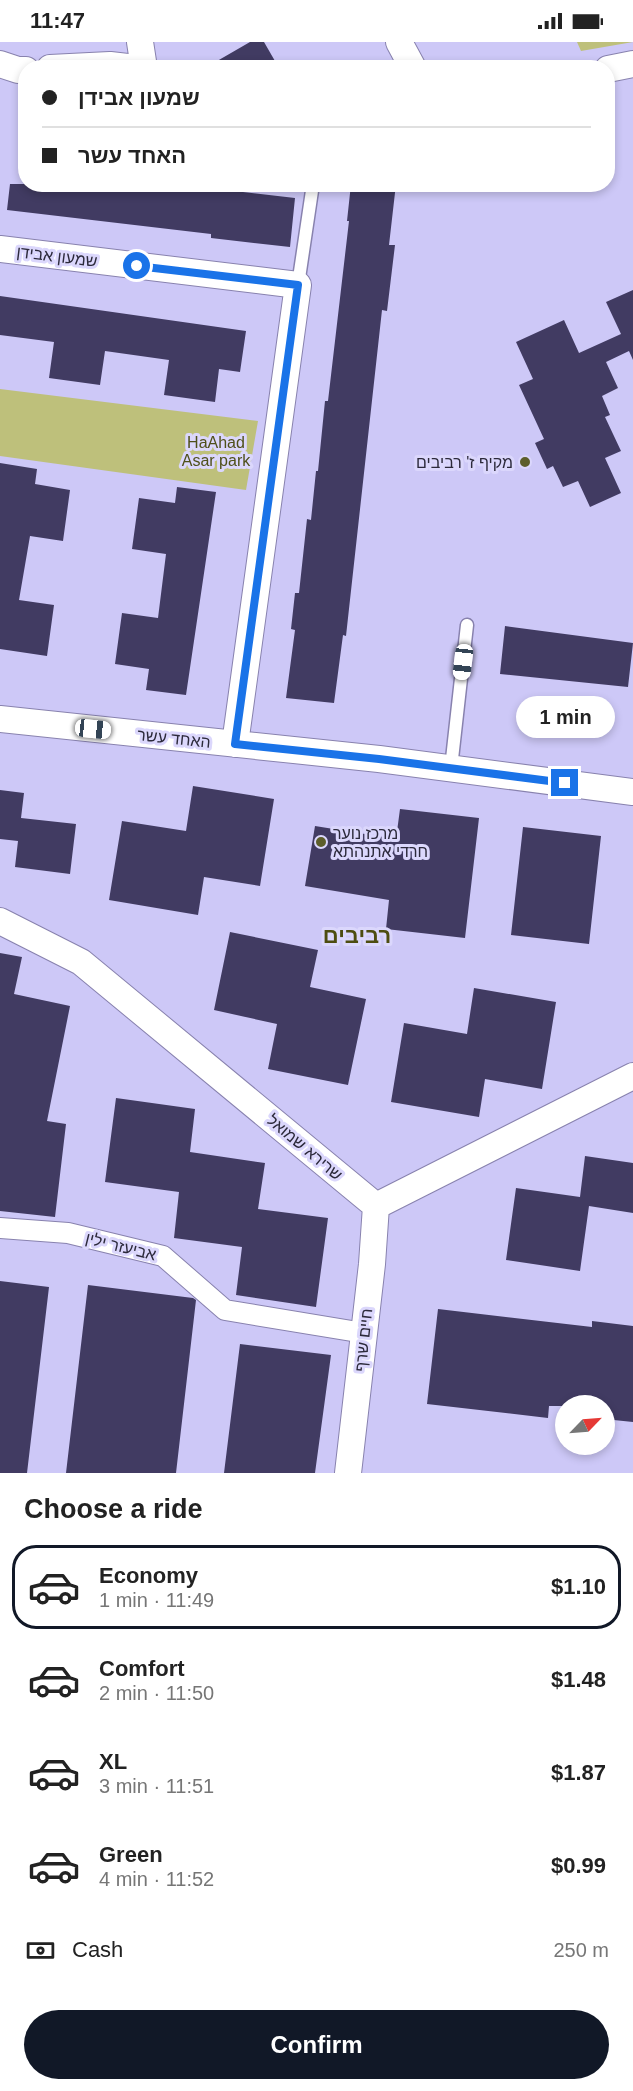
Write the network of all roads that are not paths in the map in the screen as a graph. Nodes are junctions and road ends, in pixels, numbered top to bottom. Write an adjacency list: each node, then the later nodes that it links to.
1 (140, 42): 3 (street)
2 (399, 42): 4 (street)
3 (143, 60)
4 (408, 60)
5 (0, 64): 8 (street)
6 (633, 64): 7 (street)
7 (615, 68)
8 (18, 70)
9 (312, 192): 11 (lane)
10 (0, 249): 11 (street, שמעון אבידן)
11 (298, 285): 14 (street)
12 (466, 626): 15 (lane)
13 (0, 719): 14 (street, האחד עשר)
14 (235, 744): 15 (street, האחד עשר)
15 (451, 768): 16 (street, האחד עשר)
16 (633, 792)
17 (0, 921): 19 (street, שרירא שמואל)
18 (633, 1076): 19 (street)
19 (376, 1206): 21 (street, חיים שרף)
20 (0, 1228): 21 (street, אביעזר ילין)
21 (364, 1333): 22 (street, חיים שרף)
22 (348, 1473)

